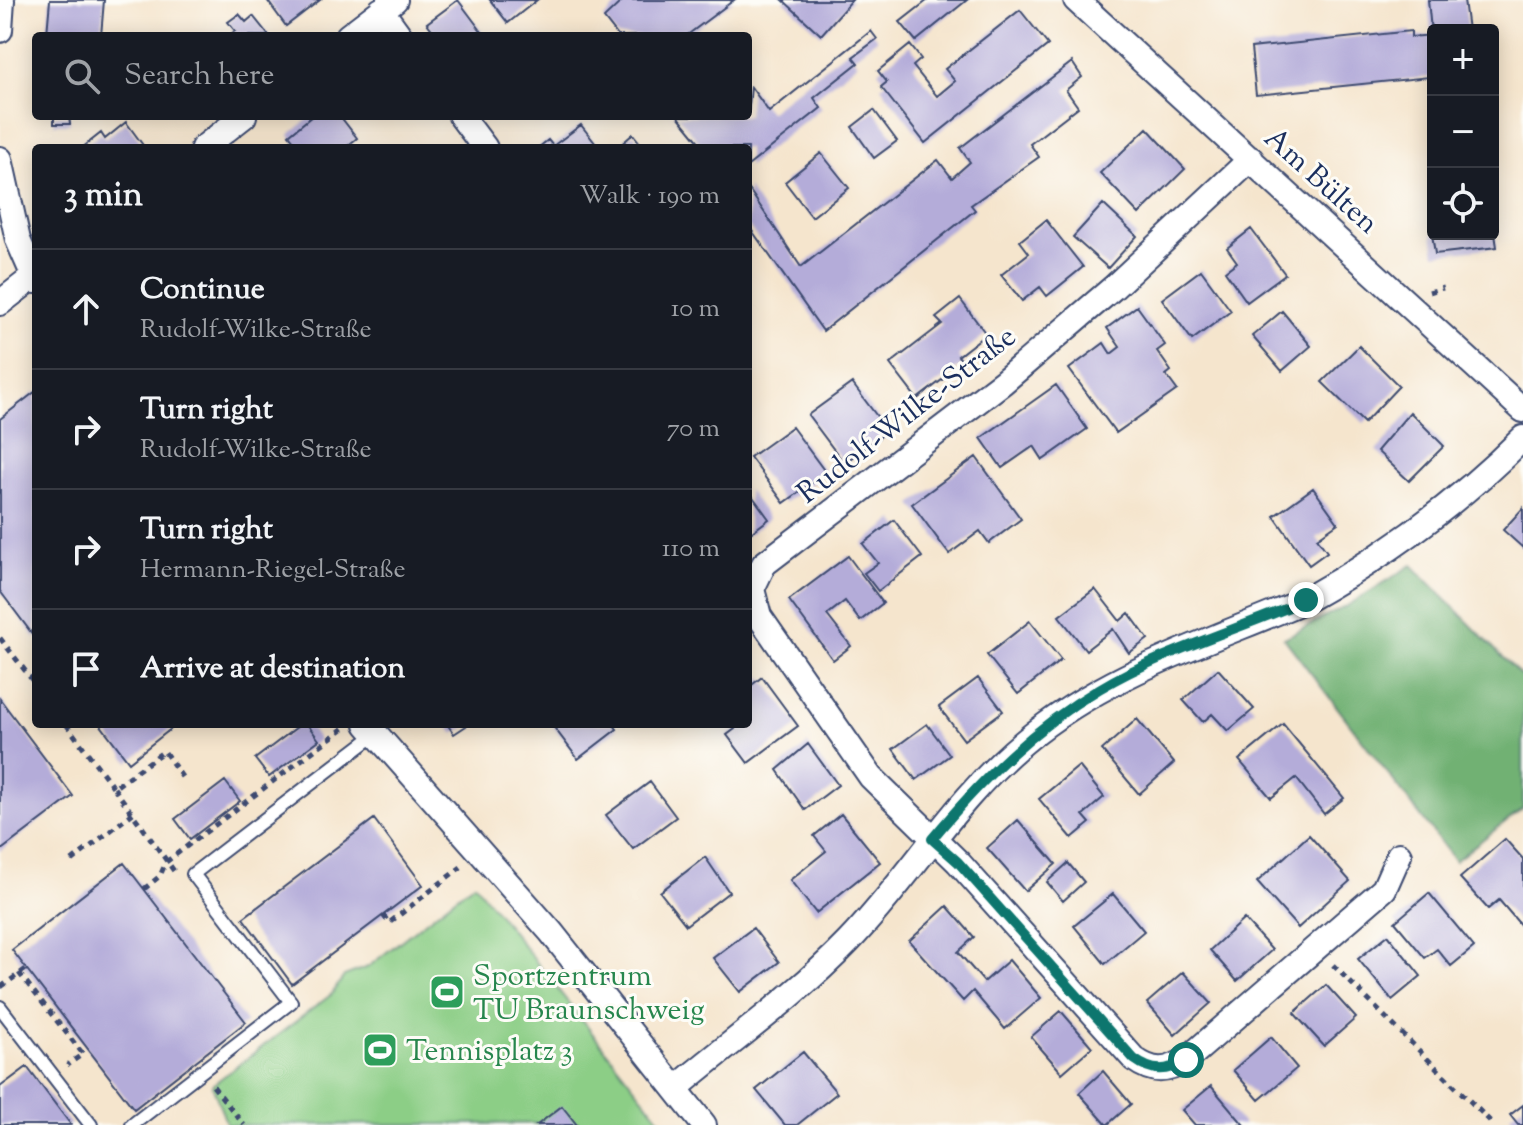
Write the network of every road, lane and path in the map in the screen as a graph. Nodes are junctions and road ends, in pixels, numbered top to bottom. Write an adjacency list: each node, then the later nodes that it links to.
1 (2, 0): 4 (street)
2 (1076, 0): 12 (street, Am Bülten)
3 (388, 5): 5 (street); 6 (street)
4 (0, 30)
5 (353, 32)
6 (398, 32)
7 (239, 120): 9 (street)
8 (464, 120): 10 (street)
9 (208, 144)
10 (482, 144)
11 (0, 159): 13 (street)
12 (1251, 159): 16 (street, Am Bülten); 26 (street, Rudolf-Wilke-Straße)
13 (32, 270)
14 (32, 279): 15 (street)
15 (0, 303)
16 (1523, 410)
17 (1523, 438): 26 (street)
18 (0, 638): 19 (path)
19 (32, 680)
20 (69, 728): 24 (path)
21 (344, 728): 29 (path)
22 (371, 729): 31 (lane); 41 (street)
23 (182, 777): 24 (path)
24 (114, 788): 25 (path)
25 (133, 813): 28 (path); 29 (path)
26 (932, 839): 34 (street, Rudolf-Wilke-Straße); 41 (street)
27 (1399, 855): 34 (street, Rudolf-Wilke-Straße)
28 (72, 861)
29 (166, 862): 31 (path); 32 (path)
30 (461, 866): 33 (path)
31 (193, 874): 43 (lane)
32 (144, 889)
33 (383, 915)
34 (1315, 947): 46 (path)
35 (26, 969): 36 (path)
36 (19, 973): 37 (path); 39 (path)
37 (0, 987)
38 (0, 1007): 39 (lane)
39 (53, 1076): 42 (lane)
40 (212, 1085): 44 (path)
41 (676, 1088): 45 (street)
42 (91, 1125)
43 (132, 1125)
44 (244, 1125)
45 (704, 1125)
46 (1494, 1125)

